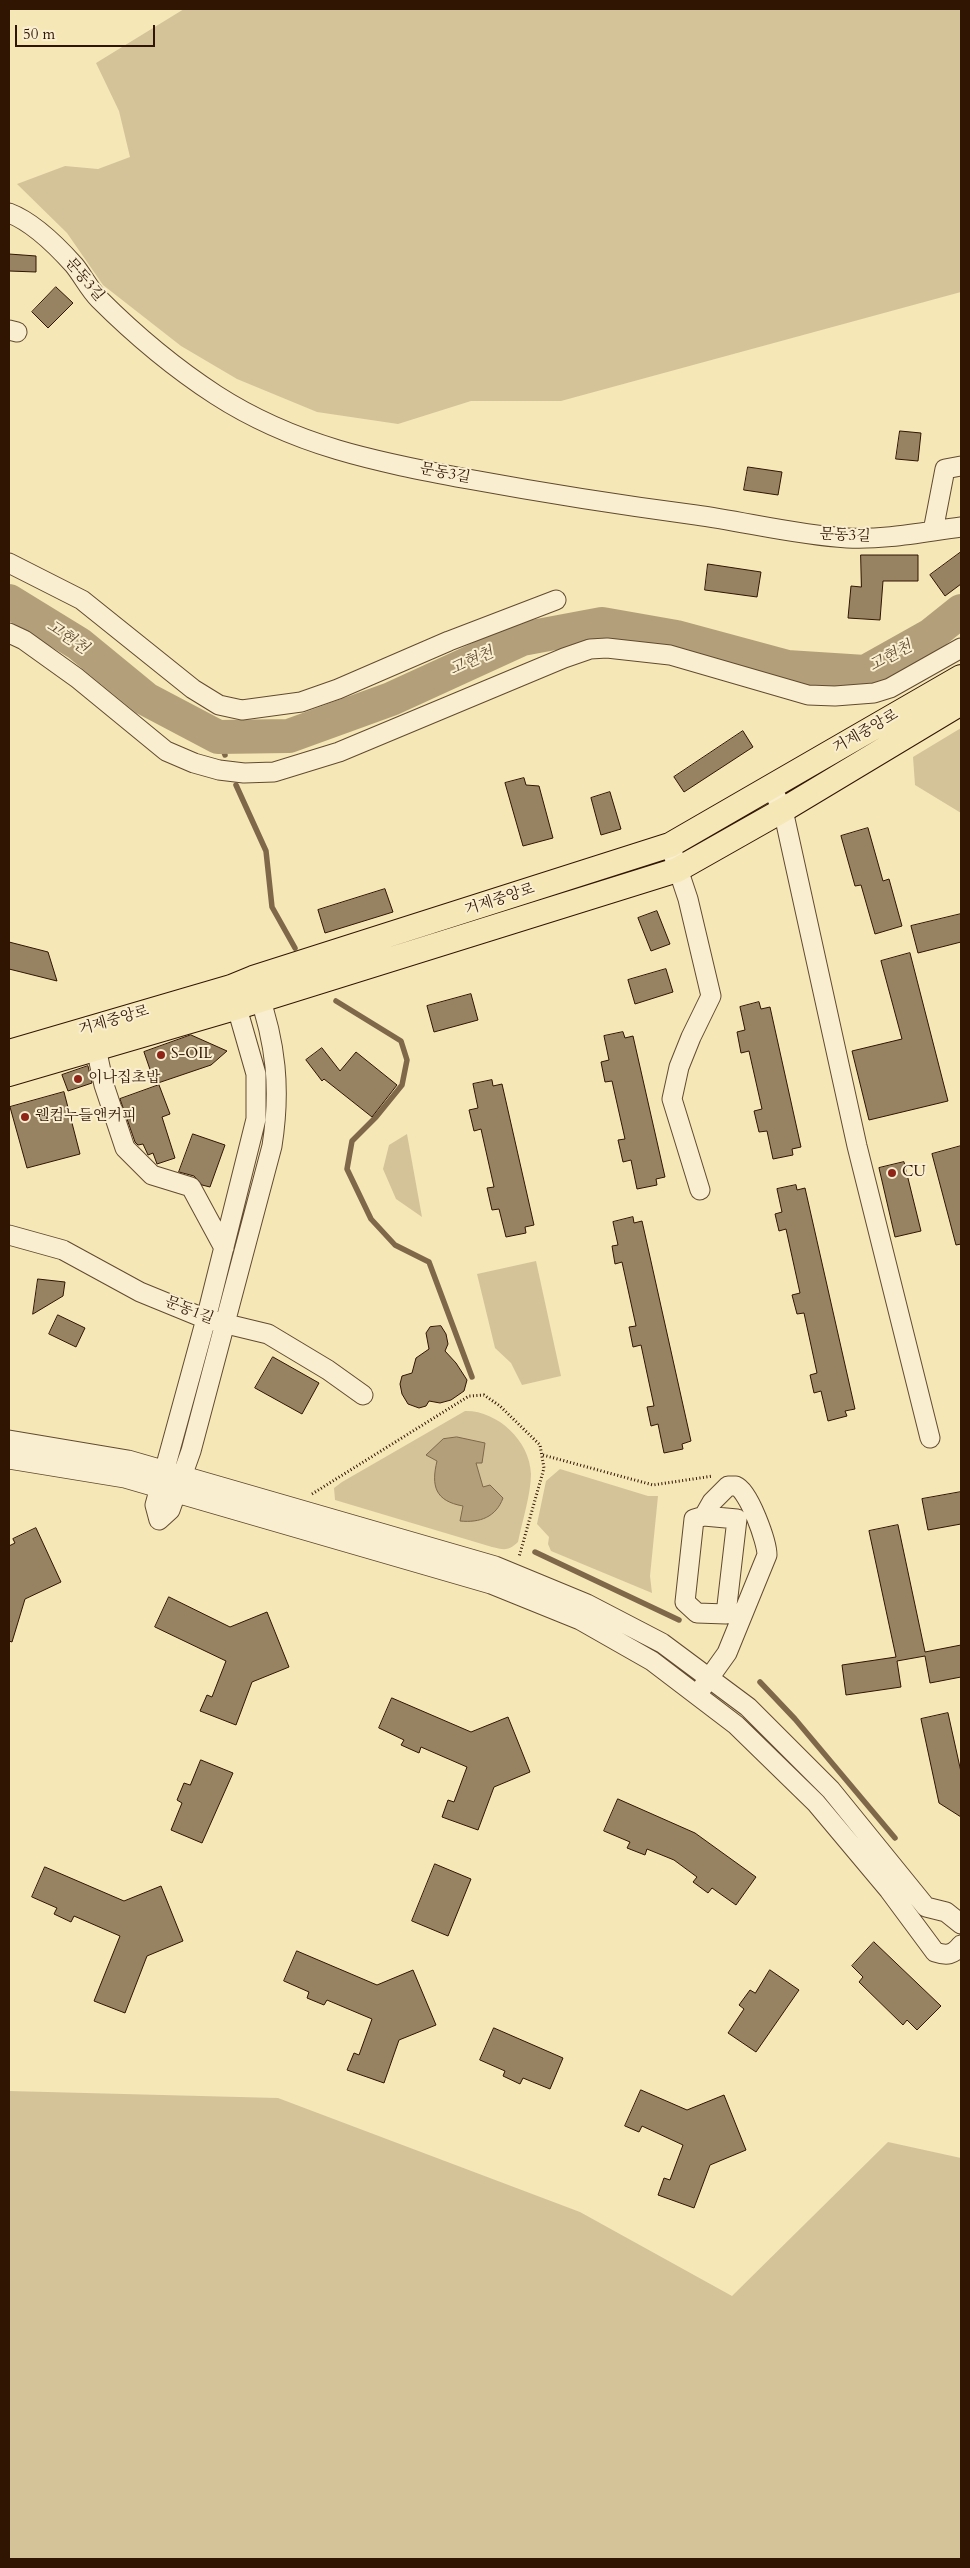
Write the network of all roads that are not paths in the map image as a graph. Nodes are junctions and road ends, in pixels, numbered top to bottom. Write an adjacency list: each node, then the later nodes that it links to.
1 (9, 213): 4 (street, 문동3길)
2 (961, 466): 4 (street)
3 (961, 527): 4 (street, 문동3길)
4 (933, 531)
5 (9, 563): 6 (street)
6 (556, 600)
7 (9, 632): 8 (street)
8 (961, 648)
9 (961, 677): 11 (main road, 거제중앙로)
10 (961, 703): 12 (main road, 거제중앙로)
11 (771, 787): 12 (street); 13 (main road, 거제중앙로)
12 (783, 810): 14 (main road, 거제중앙로); 31 (street)
13 (670, 845): 14 (street); 15 (main road, 거제중앙로)
14 (677, 870): 16 (main road, 거제중앙로); 25 (street)
15 (253, 978): 17 (main road, 거제중앙로); 18 (street)
16 (301, 988): 18 (main road, 거제중앙로); 20 (street)
17 (235, 997): 18 (main road, 거제중앙로); 19 (main road, 거제중앙로); 21 (street); 23 (main road, 거제중앙로)
18 (261, 1000): 20 (street)
19 (173, 1026): 21 (street); 22 (main road, 거제중앙로)
20 (268, 1034): 29 (street)
21 (248, 1037): 27 (street)
22 (96, 1048): 24 (main road, 거제중앙로); 27 (street)
23 (9, 1052)
24 (9, 1074)
25 (700, 1190)
26 (9, 1236): 28 (street, 문동1길)
27 (224, 1248): 28 (street)
28 (206, 1319): 29 (street, 문동1길); 34 (street)
29 (226, 1325): 30 (street, 문동1길); 34 (street)
30 (363, 1395)
31 (930, 1438)
32 (9, 1440): 34 (street)
33 (9, 1459): 34 (street)
34 (171, 1482): 36 (street); 37 (street)
35 (704, 1516): 35 (street); 36 (street)
36 (709, 1678): 37 (street); 38 (street)
37 (696, 1695): 39 (street)
38 (961, 1924)
39 (961, 1945)

